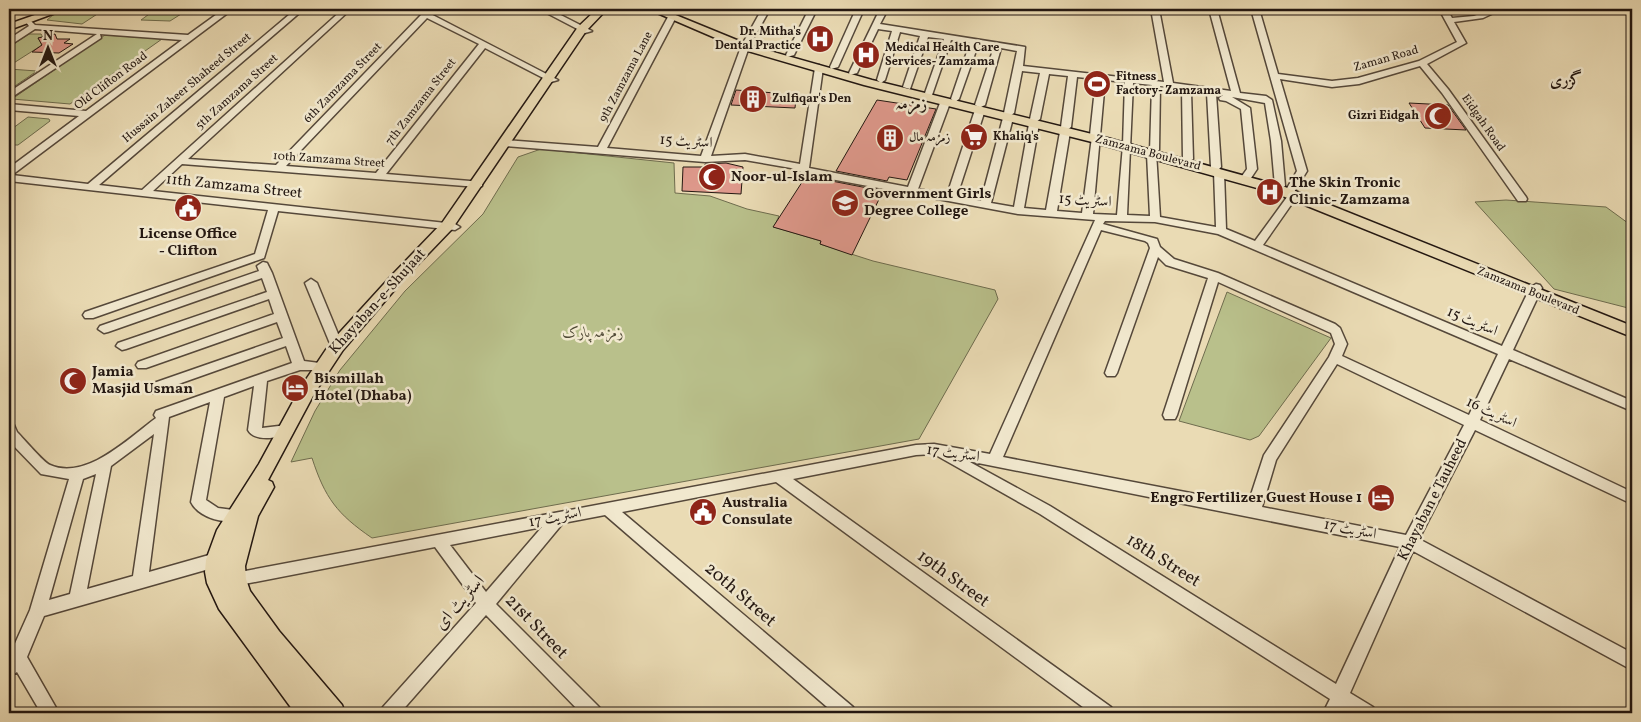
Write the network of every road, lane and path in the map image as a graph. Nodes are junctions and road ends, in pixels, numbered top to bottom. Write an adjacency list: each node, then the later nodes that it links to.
1 (54, 9): 23 (main road); 24 (main road)
2 (218, 9): 31 (street, Old Clifton Road)
3 (229, 9): 31 (street, Old Clifton Road)
4 (300, 9): 84 (street, Hussain Zaheer Shaheed Street)
5 (347, 9): 74 (street, 5th Zamzama Street)
6 (416, 9): 21 (street)
7 (543, 9): 28 (street)
8 (602, 9): 28 (main road, Khayaban-e-Shujaat)
9 (609, 9): 28 (main road, Khayaban-e-Shujaat)
10 (653, 9): 20 (main road, Zamzama Boulevard)
11 (766, 9): 36 (street)
12 (813, 9): 38 (street)
13 (860, 9): 41 (street)
14 (884, 9): 25 (street)
15 (1155, 9): 52 (street)
16 (1213, 9): 57 (street)
17 (1255, 9): 46 (street)
18 (1443, 9): 22 (street, Zaman Road)
19 (1498, 9): 22 (street)
20 (674, 12): 36 (main road, Zamzama Boulevard); 70 (street, 9th Zamzama Lane)
21 (426, 14): 35 (street); 76 (street, 6th Zamzama Street)
22 (1449, 20): 39 (street, Zaman Road)
23 (9, 22)
24 (30, 23): 26 (main road); 31 (street); 33 (street)
25 (875, 26): 27 (street); 44 (street)
26 (9, 27)
27 (897, 29): 29 (street); 49 (street)
28 (585, 30): 48 (main road, Khayaban-e-Shujaat)
29 (925, 34): 32 (street); 53 (street)
30 (98, 36): 58 (street)
31 (185, 38): 62 (street, Old Clifton Road); 63 (street, Old Clifton Road)
32 (948, 38): 34 (street); 55 (street)
33 (9, 42)
34 (975, 42): 37 (street); 59 (street)
35 (484, 43): 48 (street); 81 (street, 7th Zamzama Street)
36 (746, 45): 38 (main road, Zamzama Boulevard); 40 (main road, Zamzama Boulevard); 72 (street)
37 (998, 46): 42 (street); 61 (street)
38 (790, 55): 41 (main road, Zamzama Boulevard)
39 (1422, 62): 46 (street, Zaman Road); 89 (street, Eidgah Road)
40 (819, 68): 59 (main road, Zamzama Boulevard); 78 (street)
41 (834, 68): 44 (main road, Zamzama Boulevard)
42 (1018, 68): 43 (street); 64 (street)
43 (1045, 70): 45 (street); 65 (street)
44 (853, 73): 49 (main road, Zamzama Boulevard)
45 (1073, 74): 47 (street); 66 (street)
46 (1274, 76): 85 (street)
47 (1100, 77): 50 (street); 67 (street)
48 (552, 78): 68 (main road, Khayaban-e-Shujaat)
49 (881, 80): 53 (main road, Zamzama Boulevard)
50 (1129, 80): 51 (street); 69 (street)
51 (1156, 84): 52 (street); 71 (street)
52 (1170, 86): 54 (street)
53 (907, 87): 55 (main road, Zamzama Boulevard)
54 (1186, 88): 56 (street); 73 (street)
55 (929, 93): 59 (main road, Zamzama Boulevard)
56 (1211, 94): 57 (street); 77 (street); 80 (street)
57 (1236, 94): 85 (street)
58 (9, 96)
59 (950, 101): 61 (main road, Zamzama Boulevard); 86 (street)
60 (9, 107): 62 (street)
61 (980, 108): 64 (main road, Zamzama Boulevard); 88 (street)
62 (76, 113): 63 (street); 75 (street, Old Clifton Road)
63 (87, 114): 79 (street, Old Clifton Road)
64 (1009, 115): 65 (main road, Zamzama Boulevard); 90 (street)
65 (1035, 122): 66 (main road, Zamzama Boulevard); 92 (street)
66 (1065, 130): 67 (main road, Zamzama Boulevard); 93 (street)
67 (1096, 137): 69 (main road, Zamzama Boulevard); 94 (street)
68 (508, 144): 70 (street, اسٹریٹ 15); 83 (main road, Khayaban-e-Shujaat); 98 (main road, Khayaban-e-Shujaat)
69 (1126, 145): 71 (main road, Zamzama Boulevard); 95 (street)
70 (602, 150): 72 (street, اسٹریٹ 15)
71 (1153, 152): 73 (main road, Zamzama Boulevard); 77 (main road, Zamzama Boulevard); 96 (street)
72 (705, 159): 78 (street, اسٹریٹ 15)
73 (1188, 159): 77 (main road, Zamzama Boulevard)
74 (179, 161): 76 (street, 10th Zamzama Street); 87 (street, 5th Zamzama Street)
75 (9, 164)
76 (278, 169): 81 (street, 10th Zamzama Street)
77 (1218, 169): 80 (main road, Zamzama Boulevard); 85 (main road, Zamzama Boulevard); 99 (street)
78 (804, 170): 86 (street, اسٹریٹ 15)
79 (9, 173)
80 (1247, 176): 85 (main road, Zamzama Boulevard)
81 (378, 177): 83 (street, 10th Zamzama Street)
82 (9, 178): 84 (street, 11th Zamzama Street)
83 (478, 184): 98 (main road, Khayaban-e-Shujaat)
84 (90, 187): 87 (street, 11th Zamzama Street)
85 (1288, 190): 100 (street); 106 (main road, Zamzama Boulevard)
86 (912, 191): 88 (street, اسٹریٹ 15)
87 (144, 193): 91 (street, 11th Zamzama Street)
88 (951, 198): 90 (street, اسٹریٹ 15)
89 (1522, 199)
90 (985, 204): 92 (street, اسٹریٹ 15)
91 (274, 207): 98 (street, 11th Zamzama Street); 102 (street)
92 (1018, 211): 93 (street, اسٹریٹ 15)
93 (1051, 214): 94 (street, اسٹریٹ 15)
94 (1087, 217): 97 (street, اسٹریٹ 15)
95 (1122, 218): 96 (street, اسٹریٹ 15); 97 (street, اسٹریٹ 15)
96 (1155, 219): 99 (street, اسٹریٹ 15)
97 (1099, 222): 101 (street); 132 (street)
98 (451, 227): 115 (main road, Khayaban-e-Shujaat); 144 (main road, Khayaban-e-Shujaat)
99 (1221, 231): 100 (street, اسٹریٹ 15)
100 (1257, 246): 116 (street, اسٹریٹ 15)
101 (1155, 248): 104 (street); 121 (street)
102 (260, 256): 103 (street); 108 (street)
103 (266, 273): 107 (street); 111 (street)
104 (1214, 276): 117 (street); 126 (street)
105 (311, 283): 115 (street)
106 (1535, 291): 110 (main road, Zamzama Boulevard); 112 (main road, Zamzama Boulevard); 116 (street, Khayaban e Tauheed)
107 (273, 294): 109 (street); 114 (street)
108 (89, 315)
109 (281, 316): 113 (street); 118 (street)
110 (1632, 326)
111 (104, 329)
112 (1632, 332)
113 (290, 340): 119 (street); 123 (street)
114 (122, 346)
115 (337, 346): 120 (main road, Khayaban-e-Shujaat)
116 (1506, 353): 125 (street, اسٹریٹ 15); 128 (street, Khayaban e Tauheed)
117 (1335, 358): 128 (street, اسٹریٹ 16); 138 (street)
118 (142, 365)
119 (299, 365): 120 (street); 122 (street)
120 (323, 367): 130 (main road, Khayaban-e-Shujaat)
121 (1111, 372)
122 (261, 379): 124 (street); 130 (street)
123 (153, 388)
124 (218, 394): 127 (street); 139 (street)
125 (1632, 406)
126 (1170, 415)
127 (163, 420): 133 (street); 145 (street)
128 (1472, 423): 136 (street, اسٹریٹ 16); 142 (street, Khayaban e Tauheed)
129 (9, 429): 134 (street)
130 (287, 430): 139 (main road, Khayaban-e-Shujaat)
131 (934, 449): 132 (street, اسٹریٹ 17); 135 (street, اسٹریٹ 17); 152 (street, 18th Street)
132 (994, 461): 138 (street, اسٹریٹ 17)
133 (105, 463): 134 (street); 147 (street)
134 (77, 475): 149 (street)
135 (778, 476): 137 (street, اسٹریٹ 17); 159 (street, 19th Street)
136 (1632, 498)
137 (607, 508): 140 (street, اسٹریٹ 17); 158 (street, 20th Street)
138 (1253, 512): 142 (street, اسٹریٹ 17)
139 (236, 515): 143 (main road, Khayaban-e-Shujaat)
140 (559, 517): 141 (street, اسٹریٹ 17); 148 (street, اسٹریٹ ای)
141 (438, 540): 144 (street, اسٹریٹ 17); 148 (street, 21st Street)
142 (1410, 542): 150 (street, اسٹریٹ 17); 152 (street, Khayaban e Tauheed)
143 (216, 560): 145 (street); 146 (main road, Khayaban-e-Shujaat)
144 (236, 579): 146 (street, اسٹریٹ 17); 155 (main road, Khayaban-e-Shujaat)
145 (140, 581): 147 (street)
146 (217, 583): 154 (main road, Khayaban-e-Shujaat)
147 (77, 599): 149 (street)
148 (486, 604): 156 (street, اسٹریٹ ای); 157 (street, 21st Street)
149 (38, 610): 151 (street)
150 (1632, 662)
151 (14, 663): 153 (street)
152 (1340, 696): 160 (street, Khayaban e Tauheed); 161 (street, 18th Street)
153 (50, 713)
154 (309, 713)
155 (334, 713)
156 (389, 713)
157 (593, 713)
158 (847, 713)
159 (1105, 713)
160 (1332, 713)
161 (1367, 713)

